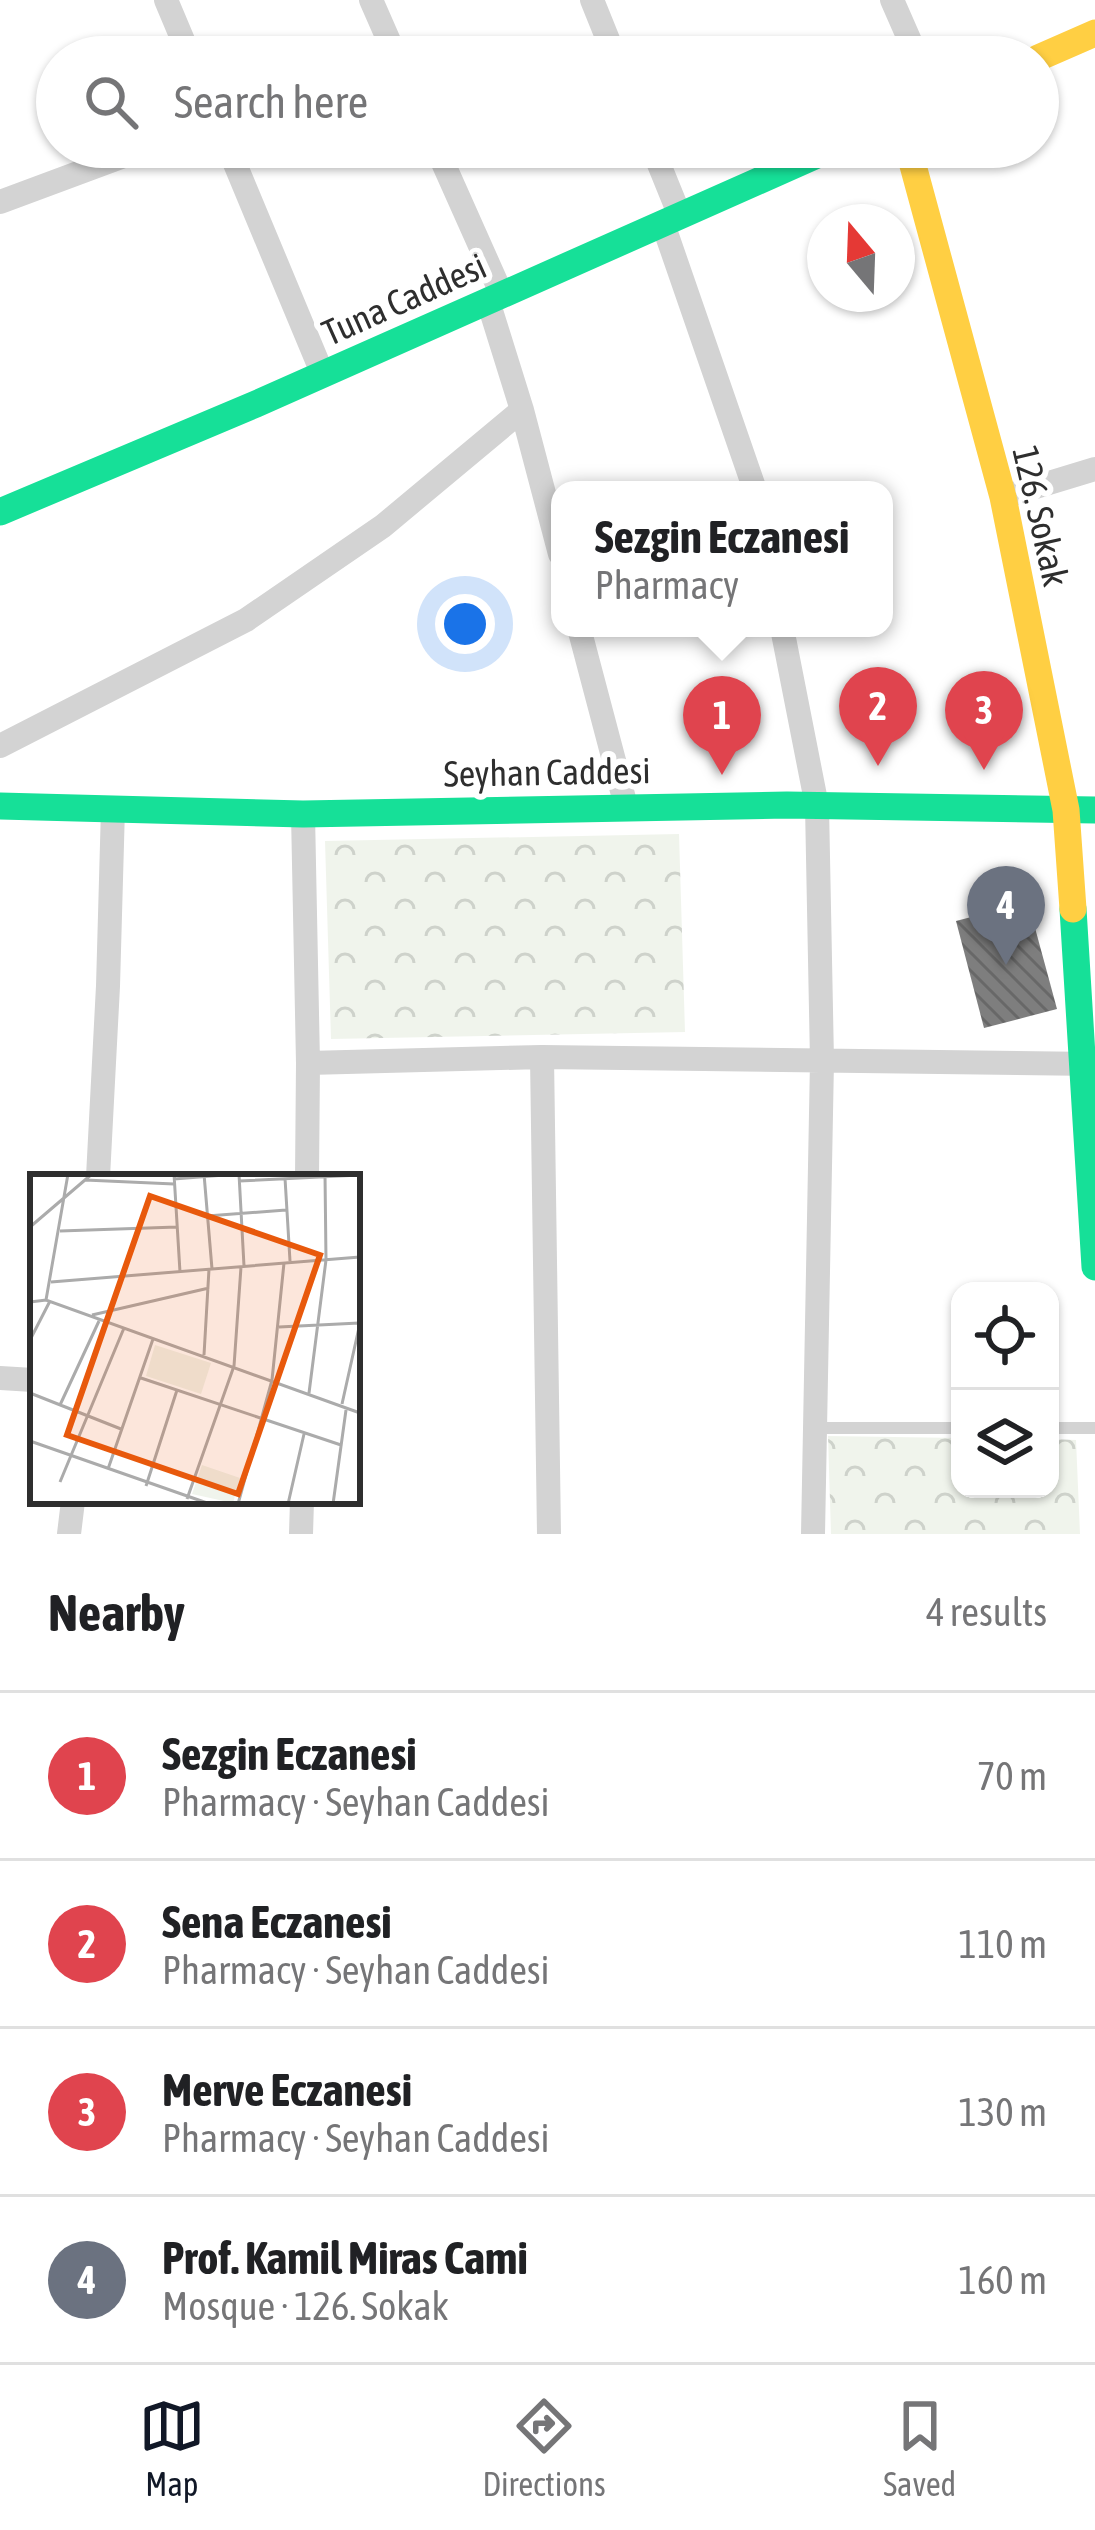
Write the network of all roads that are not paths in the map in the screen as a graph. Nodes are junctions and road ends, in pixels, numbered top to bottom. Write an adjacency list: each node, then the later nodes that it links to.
1 (166, 0): 6 (street)
2 (371, 0): 7 (street)
3 (592, 0): 8 (street)
4 (892, 0): 9 (street)
5 (1095, 33): 10 (main road)
6 (181, 36)
7 (387, 36)
8 (607, 36)
9 (908, 36)
10 (1059, 49)
11 (91, 168): 17 (street)
12 (237, 168): 20 (street)
13 (444, 168): 19 (street)
14 (657, 168): 18 (street)
15 (788, 168): 18 (main road, Tuna Caddesi)
16 (914, 168): 24 (main road, 126. Sokak)
17 (0, 202)
18 (671, 220): 19 (main road, Tuna Caddesi); 23 (street)
19 (495, 298): 20 (main road, Tuna Caddesi); 21 (street)
20 (323, 375): 25 (main road, Tuna Caddesi)
21 (523, 410): 26 (street); 29 (street)
22 (1095, 469): 24 (street)
23 (752, 481)
24 (1003, 497): 34 (main road, 126. Sokak)
25 (0, 512)
26 (551, 519)
27 (581, 637): 31 (street)
28 (784, 637): 32 (street)
29 (0, 746)
30 (0, 806): 33 (main road, Seyhan Caddesi)
31 (626, 806): 32 (main road, Seyhan Caddesi); 36 (main road, Seyhan Caddesi)
32 (817, 806): 34 (main road, Seyhan Caddesi); 38 (street)
33 (113, 808): 36 (main road, Seyhan Caddesi); 41 (street)
34 (1066, 810): 35 (main road, Seyhan Caddesi); 40 (main road, 126. Sokak)
35 (1095, 810)
36 (303, 814): 39 (street)
37 (542, 1058): 38 (street); 39 (street); 52 (street)
38 (822, 1061): 40 (street); 46 (street)
39 (308, 1063): 42 (street)
40 (1090, 1064): 43 (main road, 126. Sokak)
41 (98, 1174)
42 (307, 1174)
43 (1095, 1268)
44 (0, 1378): 45 (street)
45 (30, 1381)
46 (814, 1428): 47 (lane); 53 (street)
47 (951, 1428)
48 (1059, 1428): 49 (lane)
49 (1095, 1428)
50 (73, 1504): 51 (street)
51 (69, 1534)
52 (549, 1534)
53 (813, 1534)

